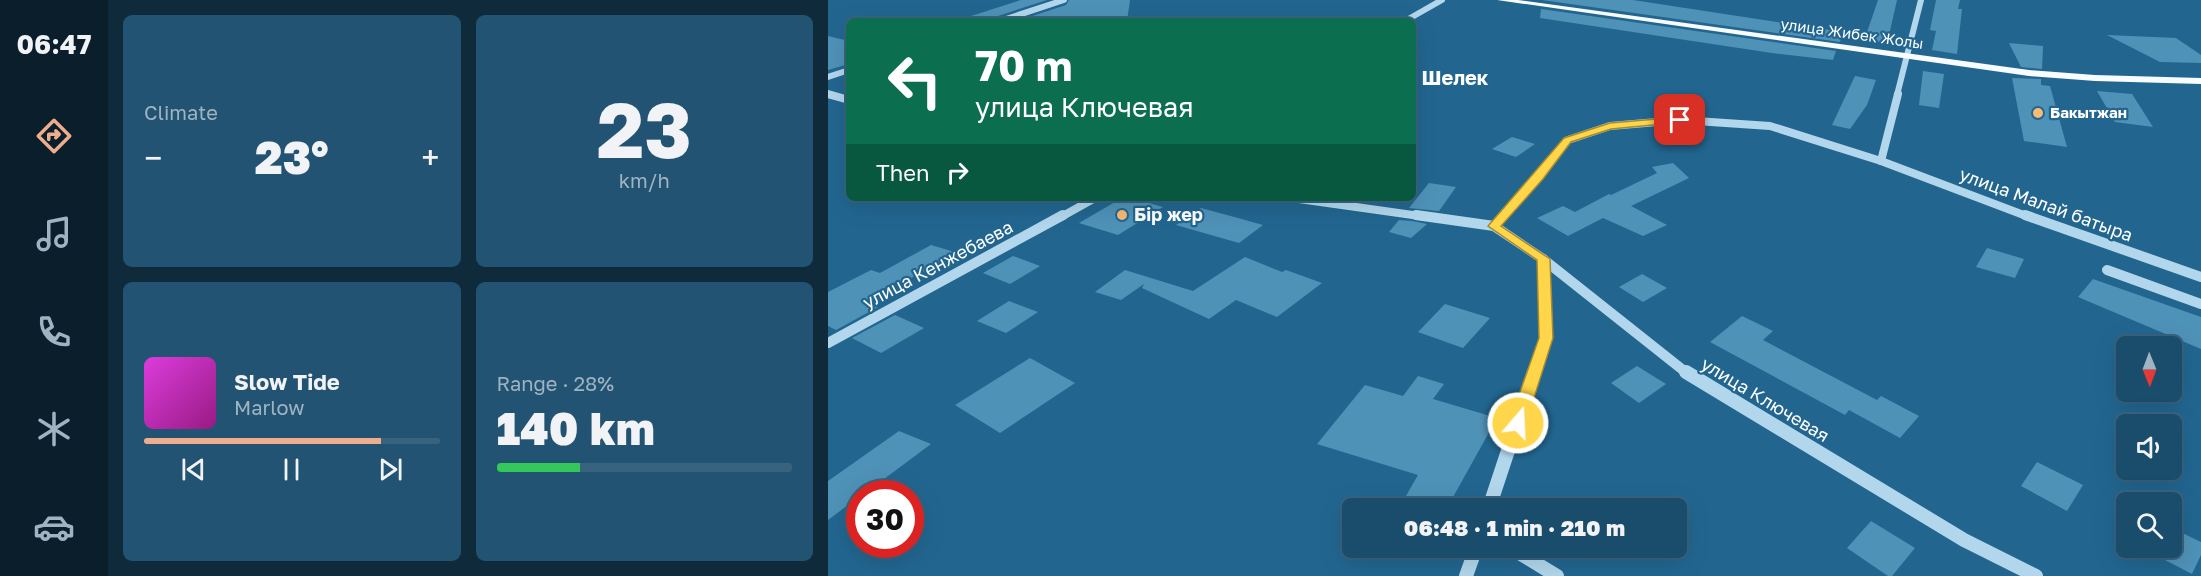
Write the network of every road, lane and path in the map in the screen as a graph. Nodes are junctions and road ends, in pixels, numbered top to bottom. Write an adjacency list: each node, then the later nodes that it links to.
1 (1064, 0): 5 (street)
2 (1442, 0): 6 (street)
3 (1501, 0): 7 (main road, улица Жибек Жолы)
4 (1921, 0): 7 (street)
5 (1009, 18)
6 (1410, 18)
7 (1906, 57): 10 (main road, улица Жибек Жолы); 13 (street)
8 (846, 71): 9 (street)
9 (828, 77)
10 (2201, 81)
11 (828, 94): 12 (street)
12 (846, 99)
13 (1881, 161): 16 (street); 19 (street, улица Малай батыра)
14 (1089, 201): 21 (street, улица Кенжебаева)
15 (1314, 201): 16 (street)
16 (1494, 226): 17 (street, улица Ключевая)
17 (1543, 259): 22 (street); 27 (street, улица Ключевая)
18 (2107, 270): 20 (street)
19 (2201, 277)
20 (2201, 304)
21 (828, 343)
22 (1492, 498)
23 (1472, 558): 25 (street)
24 (1527, 558): 26 (street)
25 (1466, 576)
26 (1557, 576)
27 (2036, 576)

